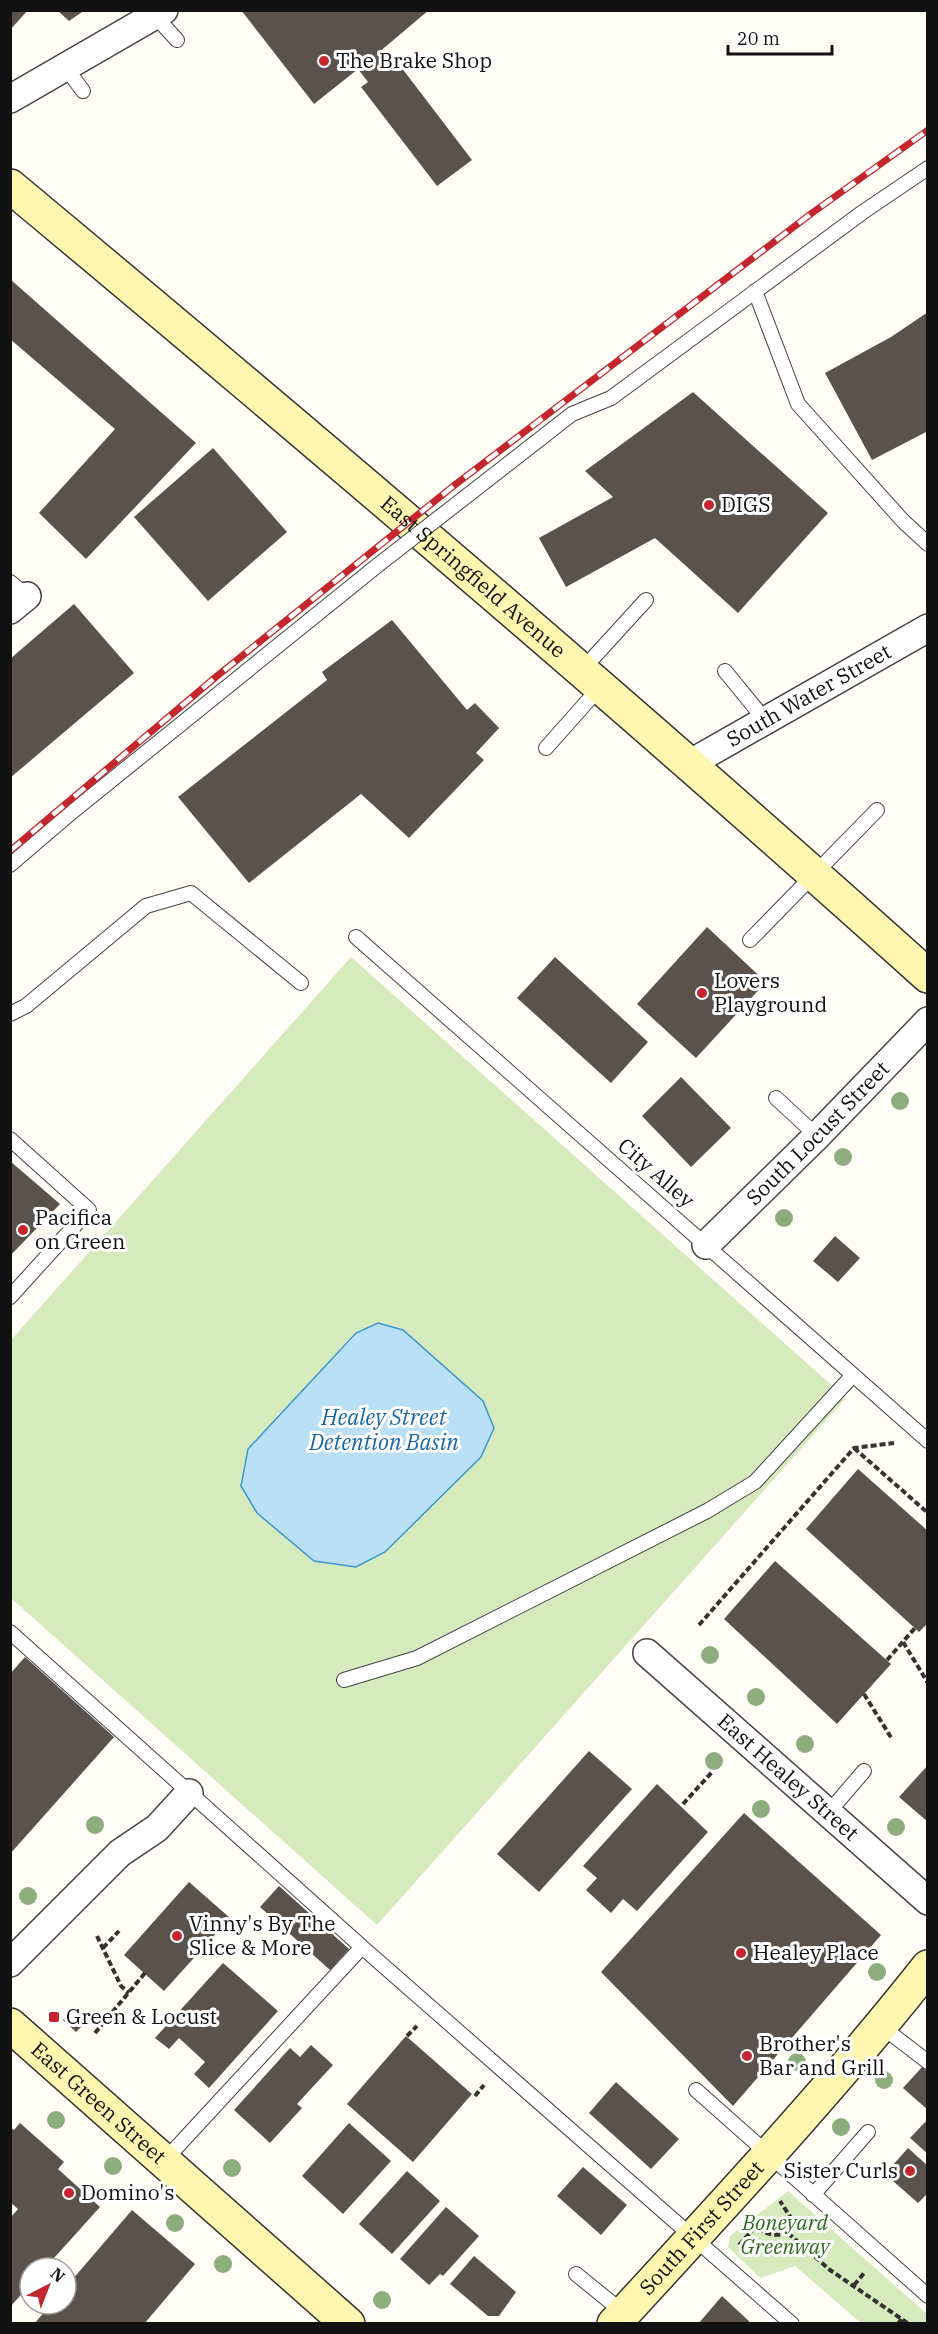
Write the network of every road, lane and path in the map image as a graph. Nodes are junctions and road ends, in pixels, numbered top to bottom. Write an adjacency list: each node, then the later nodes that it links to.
1 (159, 13): 2 (lane); 3 (street)
2 (177, 40)
3 (66, 68): 4 (lane); 5 (street)
4 (82, 91)
5 (10, 99)
6 (927, 168): 8 (lane)
7 (10, 186): 13 (main road, East Springfield Avenue)
8 (755, 291): 9 (lane); 18 (lane, bridge)
9 (927, 544)
10 (646, 600): 13 (lane)
11 (927, 628): 14 (street, South Water Street)
12 (725, 671): 14 (lane)
13 (591, 678): 15 (lane); 16 (main road, East Springfield Avenue)
14 (765, 720): 16 (street, South Water Street)
15 (546, 748)
16 (690, 764): 19 (main road, East Springfield Avenue)
17 (877, 810): 19 (lane)
18 (10, 866)
19 (814, 875): 21 (lane); 22 (main road, East Springfield Avenue)
20 (356, 937): 29 (lane, City Alley)
21 (750, 940)
22 (927, 976)
23 (301, 982): 24 (lane)
24 (10, 1014)
25 (927, 1021): 27 (street, South Locust Street)
26 (776, 1098): 27 (lane)
27 (817, 1136): 29 (street, South Locust Street)
28 (10, 1139): 30 (lane)
29 (706, 1245): 31 (lane, City Alley)
30 (10, 1297)
31 (853, 1375): 32 (lane, City Alley); 41 (lane)
32 (926, 1440): 33 (path)
33 (854, 1448): 34 (path); 35 (path)
34 (927, 1513)
35 (699, 1625)
36 (915, 1628): 38 (path)
37 (10, 1632): 47 (lane)
38 (903, 1642): 40 (path); 42 (path)
39 (647, 1653): 49 (street, East Healey Street)
40 (887, 1660)
41 (344, 1680)
42 (927, 1683)
43 (864, 1694): 44 (path)
44 (892, 1739)
45 (864, 1770): 49 (lane)
46 (712, 1772): 48 (path)
47 (189, 1793): 53 (lane); 55 (street)
48 (683, 1804)
49 (828, 1813): 50 (street, East Healey Street)
50 (927, 1901)
51 (119, 1931): 54 (path)
52 (97, 1936): 54 (path)
53 (362, 1947): 66 (lane); 71 (lane)
54 (103, 1948): 58 (path)
55 (10, 1963)
56 (927, 1967): 60 (main road, South First Street)
57 (145, 1973): 58 (path)
58 (129, 1993): 61 (path)
59 (10, 2025): 66 (main road, East Green Street)
60 (881, 2026): 62 (lane); 65 (main road, South First Street)
61 (94, 2033)
62 (927, 2062)
63 (696, 2090): 65 (lane)
64 (868, 2132): 67 (lane)
65 (767, 2154): 67 (lane); 71 (main road, South First Street)
66 (164, 2161): 76 (main road, East Green Street)
67 (813, 2195): 73 (lane)
68 (780, 2200): 70 (path)
69 (755, 2227): 70 (path)
70 (788, 2233): 75 (path)
71 (694, 2238): 74 (main road, South First Street); 77 (lane)
72 (576, 2274): 74 (lane)
73 (927, 2296)
74 (619, 2318)
75 (902, 2318): 78 (path); 79 (path)
76 (342, 2322)
77 (792, 2324)
78 (897, 2324)
79 (909, 2324)

